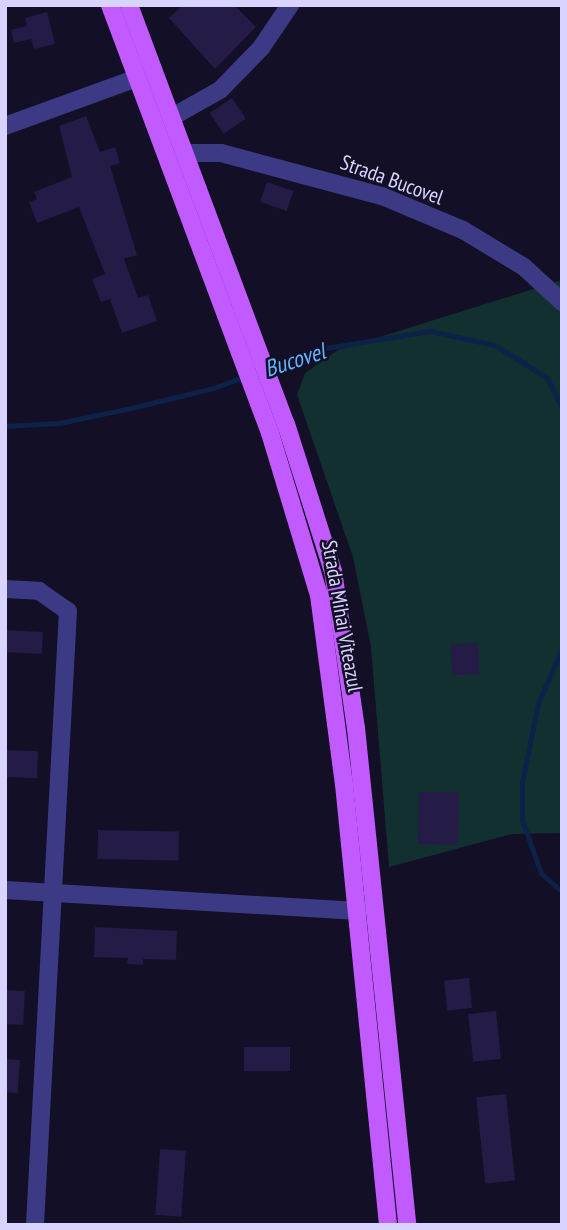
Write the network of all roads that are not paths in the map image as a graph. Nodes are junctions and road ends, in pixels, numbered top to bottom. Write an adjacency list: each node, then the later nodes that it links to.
1 (110, 5): 4 (main road, Strada Mihai Viteazul)
2 (129, 5): 5 (main road, Strada Mihai Viteazul)
3 (290, 5): 5 (street)
4 (137, 78): 6 (street); 8 (main road, Strada Mihai Viteazul)
5 (172, 117): 7 (main road, Strada Mihai Viteazul)
6 (5, 126)
7 (186, 153): 8 (main road, Strada Mihai Viteazul); 9 (street, Strada Bucovel)
8 (232, 300): 10 (main road, Strada Mihai Viteazul)
9 (562, 302)
10 (278, 428): 14 (main road, Strada Mihai Viteazul); 17 (main road, Strada Mihai Viteazul)
11 (5, 589): 13 (street)
12 (5, 890): 13 (street)
13 (52, 893): 14 (street); 15 (street)
14 (358, 911): 16 (main road, Strada Mihai Viteazul)
15 (35, 1225)
16 (388, 1225)
17 (407, 1225)

